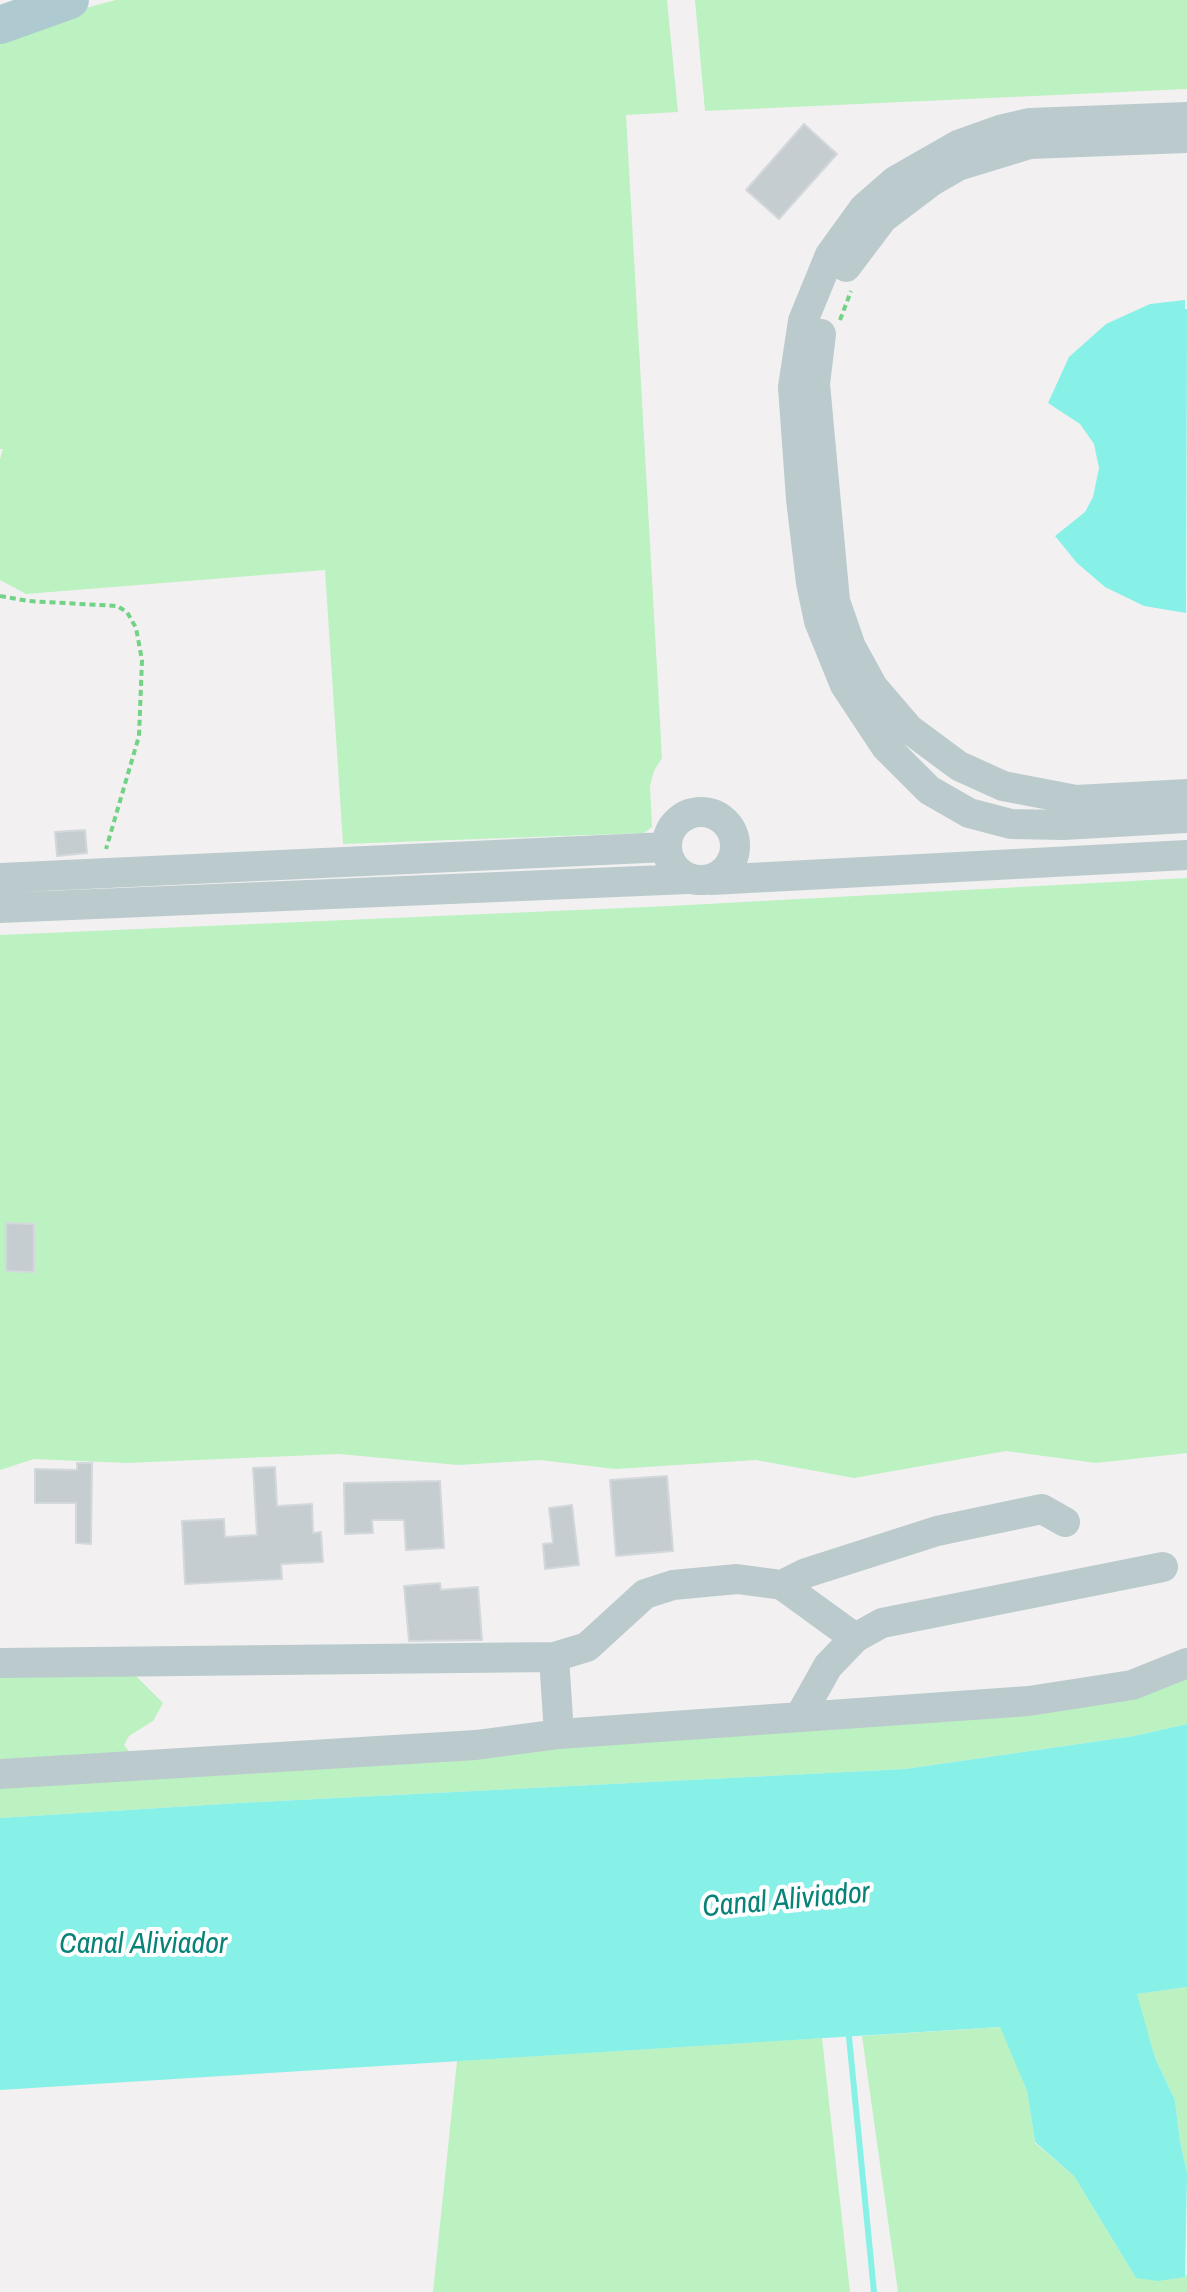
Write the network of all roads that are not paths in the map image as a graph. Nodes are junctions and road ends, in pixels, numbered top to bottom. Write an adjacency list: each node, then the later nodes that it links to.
1 (70, 0): 2 (main road)
2 (0, 25)
3 (1187, 117): 6 (street)
4 (1187, 138): 5 (street)
5 (928, 743): 6 (street); 7 (street)
6 (904, 765): 9 (street)
7 (989, 780): 8 (street); 9 (street)
8 (1187, 794)
9 (969, 813): 10 (street)
10 (1187, 818)
11 (667, 847): 14 (street); 14 (street); 15 (street)
12 (1187, 855): 14 (street)
13 (0, 878): 15 (street)
14 (700, 879): 15 (street)
15 (107, 888): 16 (street)
16 (0, 908)
17 (1065, 1522): 19 (street)
18 (1163, 1567): 20 (street)
19 (782, 1585): 20 (street); 21 (street)
20 (855, 1638): 24 (street)
21 (554, 1657): 22 (street); 25 (street)
22 (0, 1663)
23 (1187, 1663): 24 (street)
24 (800, 1716): 25 (street)
25 (559, 1734): 26 (street)
26 (0, 1774)

